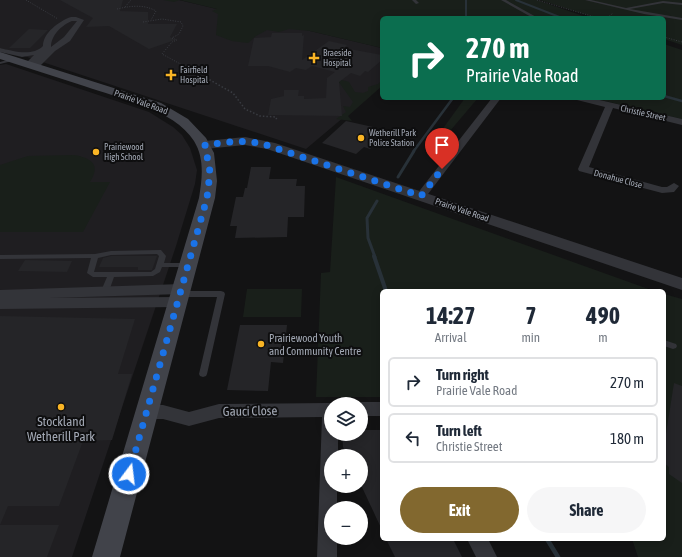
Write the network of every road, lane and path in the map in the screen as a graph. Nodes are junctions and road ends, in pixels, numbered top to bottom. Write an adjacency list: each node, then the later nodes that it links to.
1 (26, 0): 15 (path)
2 (131, 0): 7 (path)
3 (503, 0): 10 (lane)
4 (537, 0): 11 (path)
5 (587, 0): 8 (lane)
6 (682, 4): 8 (lane)
7 (126, 7): 9 (path); 16 (path)
8 (623, 8): 13 (lane)
9 (117, 9)
10 (532, 16)
11 (591, 16)
12 (666, 16): 14 (lane)
13 (666, 16)
14 (682, 19)
15 (60, 20)
16 (151, 20): 17 (path); 29 (path)
17 (143, 22)
18 (666, 38): 19 (path)
19 (682, 42)
20 (0, 50): 21 (street)
21 (43, 51): 25 (street); 25 (street)
22 (0, 55): 23 (main road, Prairie Vale Road)
23 (15, 59): 24 (lane); 25 (main road, Prairie Vale Road)
24 (0, 63)
25 (32, 65): 31 (main road, Prairie Vale Road)
26 (495, 100): 33 (street)
27 (589, 100): 28 (street, Christie Street)
28 (610, 105): 30 (street, Christie Street); 32 (street, Donahue Close)
29 (277, 120)
30 (682, 122)
31 (205, 145): 33 (street, Prairie Vale Road); 37 (main road)
32 (674, 186)
33 (421, 196): 39 (street, Prairie Vale Road)
34 (95, 256): 35 (lane); 36 (lane); 38 (lane)
35 (0, 257)
36 (160, 265): 37 (lane); 38 (lane)
37 (188, 265): 42 (main road)
38 (112, 274): 40 (lane)
39 (682, 284)
40 (105, 291): 41 (street); 42 (street)
41 (0, 295)
42 (180, 295): 43 (street); 46 (lane); 50 (main road)
43 (0, 304)
44 (666, 344): 45 (lane)
45 (673, 346)
46 (203, 374)
47 (368, 409): 48 (street)
48 (380, 409)
49 (324, 410): 50 (street, Gauci Close)
50 (146, 412): 53 (main road)
51 (329, 441): 54 (street)
52 (478, 541): 55 (street)
53 (106, 557)
54 (327, 557)
55 (487, 557)

